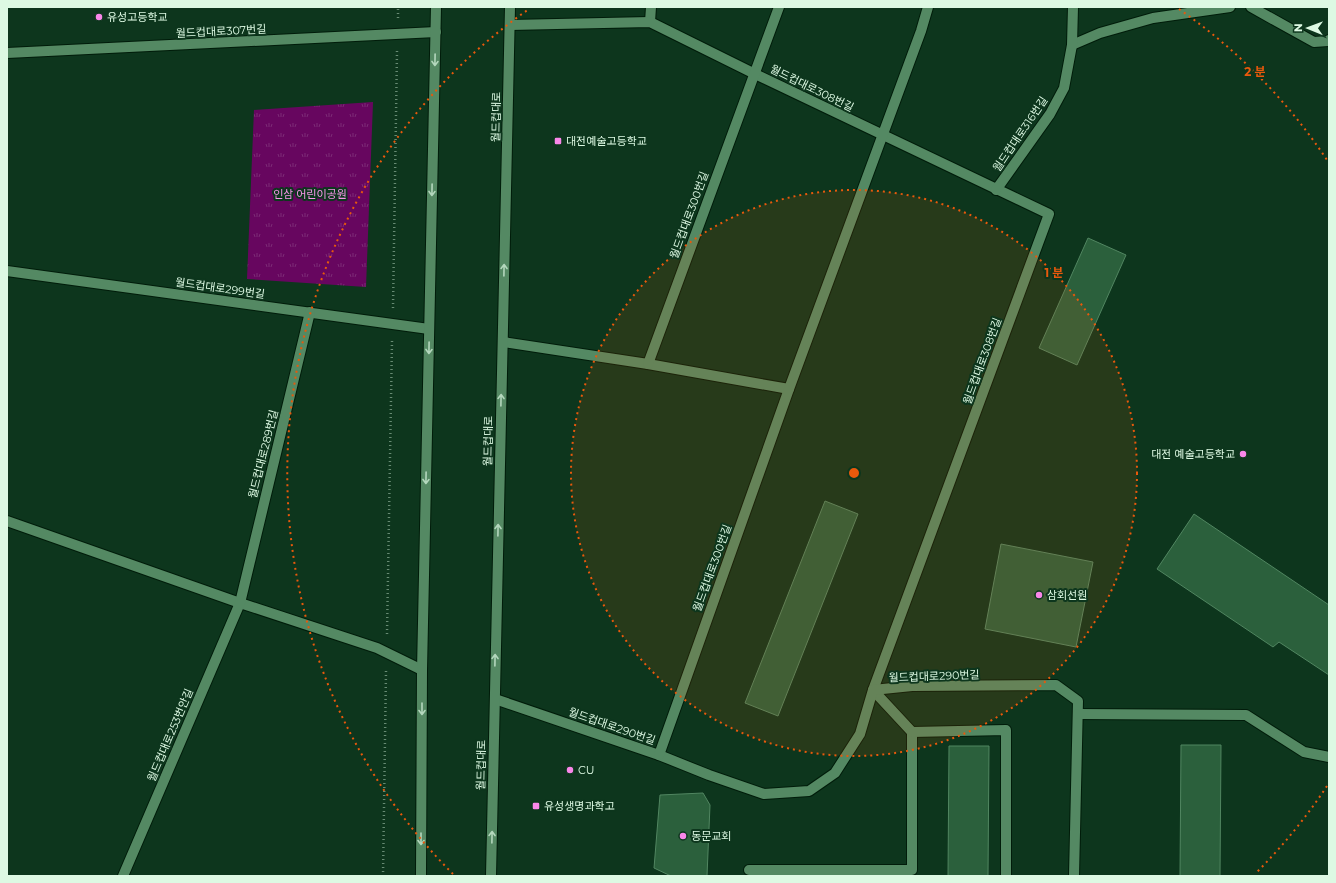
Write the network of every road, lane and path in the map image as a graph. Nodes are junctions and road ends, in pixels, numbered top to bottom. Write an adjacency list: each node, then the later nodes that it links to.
1 (436, 7): 11 (street)
2 (510, 7): 10 (street, 월드컵대로)
3 (651, 7): 9 (street)
4 (778, 7): 16 (street, 월드컵대로308번길)
5 (928, 7): 17 (street)
6 (1073, 7): 13 (street, 월드컵대로316번길)
7 (1230, 7): 13 (street)
8 (1251, 7): 12 (street)
9 (650, 22): 10 (street, 월드컵대로308번길); 16 (street, 월드컵대로308번길)
10 (510, 25): 23 (street, 월드컵대로, one-way to 10)
11 (436, 32): 14 (street, 월드컵대로307번길); 22 (street, one-way to 22)
12 (1329, 40)
13 (1072, 45): 18 (street, 월드컵대로316번길)
14 (7, 53)
15 (397, 60): 20 (path)
16 (753, 73): 17 (street, 월드컵대로308번길); 25 (street, 월드컵대로300번길)
17 (882, 135): 18 (street, 월드컵대로308번길); 26 (street, 월드컵대로300번길)
18 (996, 190): 32 (street, 월드컵대로308번길)
19 (7, 271): 21 (street, 월드컵대로299번길)
20 (393, 291)
21 (310, 312): 22 (street, 월드컵대로299번길); 29 (street, 월드컵대로289번길)
22 (429, 329): 30 (street, one-way to 30)
23 (503, 342): 25 (street); 33 (street, 월드컵대로, one-way to 23)
24 (392, 353): 28 (path)
25 (648, 364): 26 (street)
26 (789, 389): 36 (street, 월드컵대로300번길)
27 (7, 521): 29 (street)
28 (387, 602)
29 (240, 603): 30 (street); 39 (street, 월드컵대로253번안길)
30 (422, 670): 41 (street, one-way to 41)
31 (386, 685): 40 (path)
32 (873, 690): 34 (street, 월드컵대로290번길); 35 (street); 36 (street, 월드컵대로290번길)
33 (495, 699): 36 (street, 월드컵대로290번길); 42 (street, 월드컵대로, one-way to 33)
34 (1078, 714): 37 (street); 44 (street, 월드컵대로290번길)
35 (912, 732): 38 (street); 43 (street)
36 (659, 754)
37 (1329, 757)
38 (749, 870)
39 (123, 876)
40 (383, 876)
41 (421, 876)
42 (492, 876)
43 (1006, 876)
44 (1074, 876)

